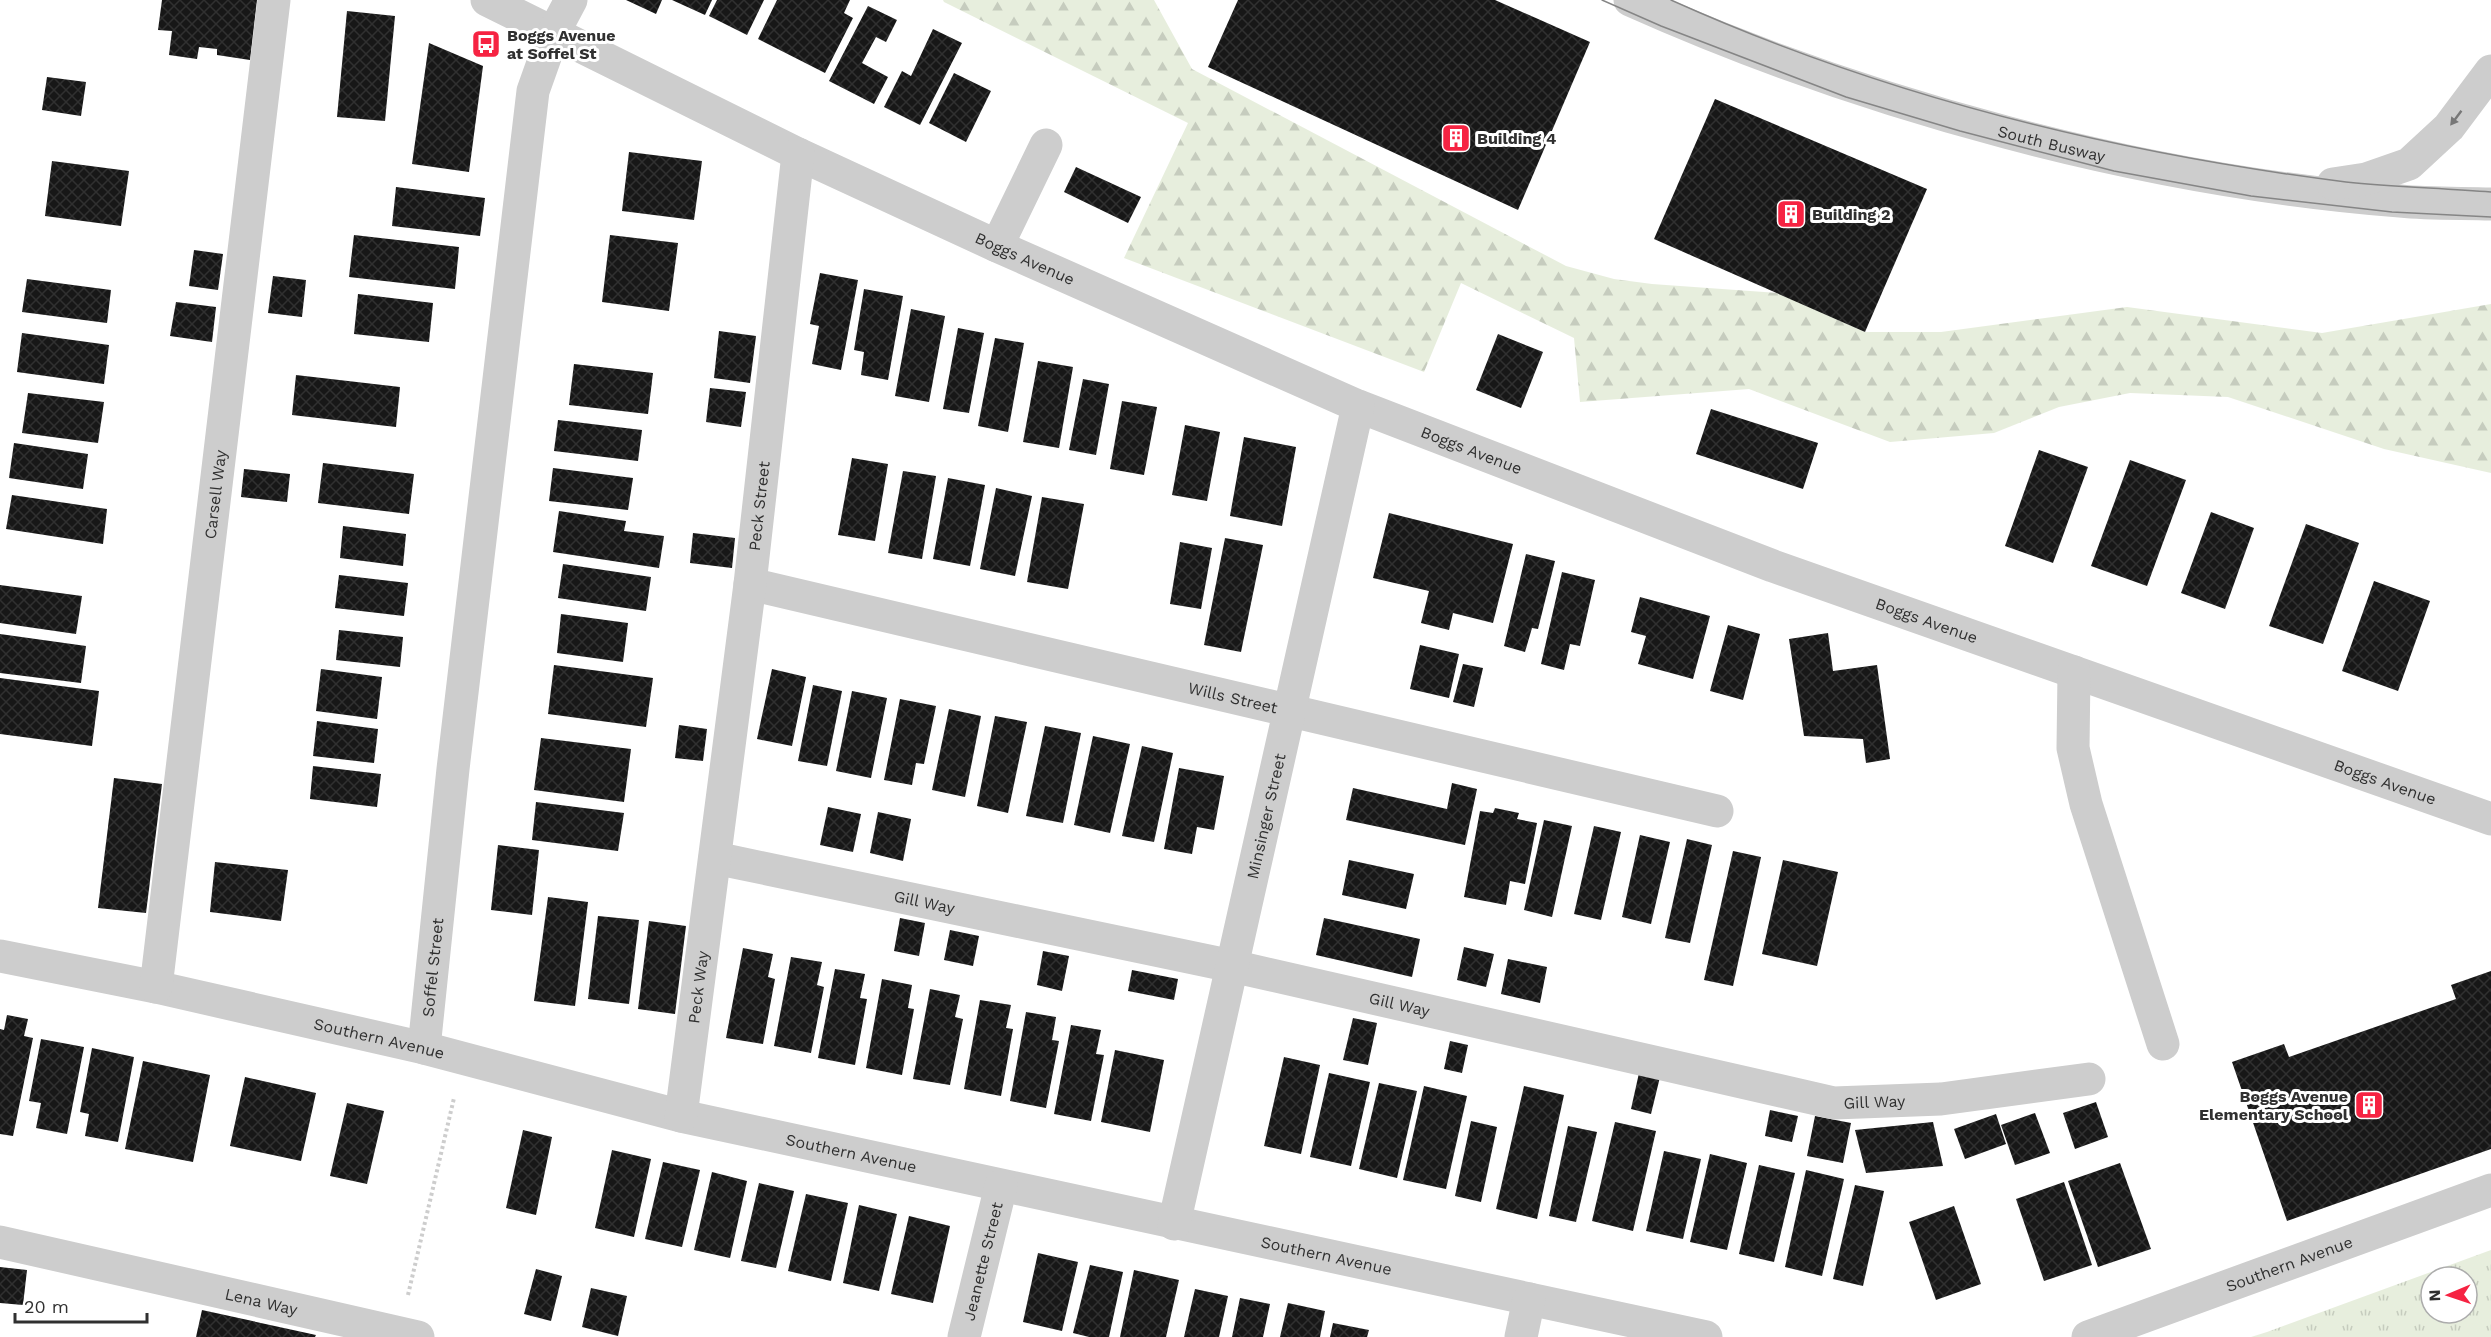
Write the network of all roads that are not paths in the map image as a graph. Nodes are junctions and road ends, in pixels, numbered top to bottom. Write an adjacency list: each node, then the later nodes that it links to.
1 (274, 0): 21 (street, Carsell Way)
2 (486, 0): 5 (street, Boggs Avenue)
3 (571, 0): 5 (street, Soffel Street)
4 (1629, 0): 9 (street, South Busway)
5 (554, 32): 8 (street, Boggs Avenue); 23 (street, Soffel Street)
6 (2491, 71): 9 (street, one-way to 9)
7 (1046, 145): 11 (street)
8 (798, 154): 11 (street, Boggs Avenue); 13 (street, Peck Street)
9 (2298, 190): 10 (street, South Busway)
10 (2491, 204)
11 (997, 246): 12 (street, Boggs Avenue)
12 (1358, 406): 14 (street, Boggs Avenue); 15 (street, Minsinger Street)
13 (750, 584): 15 (street, Wills Street); 18 (street, Peck Street)
14 (2074, 672): 17 (street, Boggs Avenue); 22 (street)
15 (1288, 712): 16 (street, Wills Street); 20 (street, Minsinger Street)
16 (1717, 811)
17 (2491, 819)
18 (715, 858): 20 (street, Gill Way); 25 (street, Peck Way)
19 (0, 956): 21 (street, Southern Avenue)
20 (1232, 966): 24 (street, Gill Way); 28 (street, Minsinger Street)
21 (156, 987): 23 (street, Southern Avenue)
22 (2163, 1044)
23 (424, 1048): 25 (street, Southern Avenue)
24 (2089, 1078)
25 (681, 1116): 26 (street, Southern Avenue)
26 (1001, 1186): 28 (street, Southern Avenue); 32 (street, Jeanette Street)
27 (2491, 1190): 35 (street, Southern Avenue)
28 (1174, 1224): 30 (street, Southern Avenue)
29 (0, 1242): 31 (street, Lena Way)
30 (1529, 1299): 33 (street); 34 (street, Southern Avenue)
31 (409, 1335)
32 (964, 1337)
33 (1521, 1337)
34 (1706, 1337)
35 (2088, 1337)

